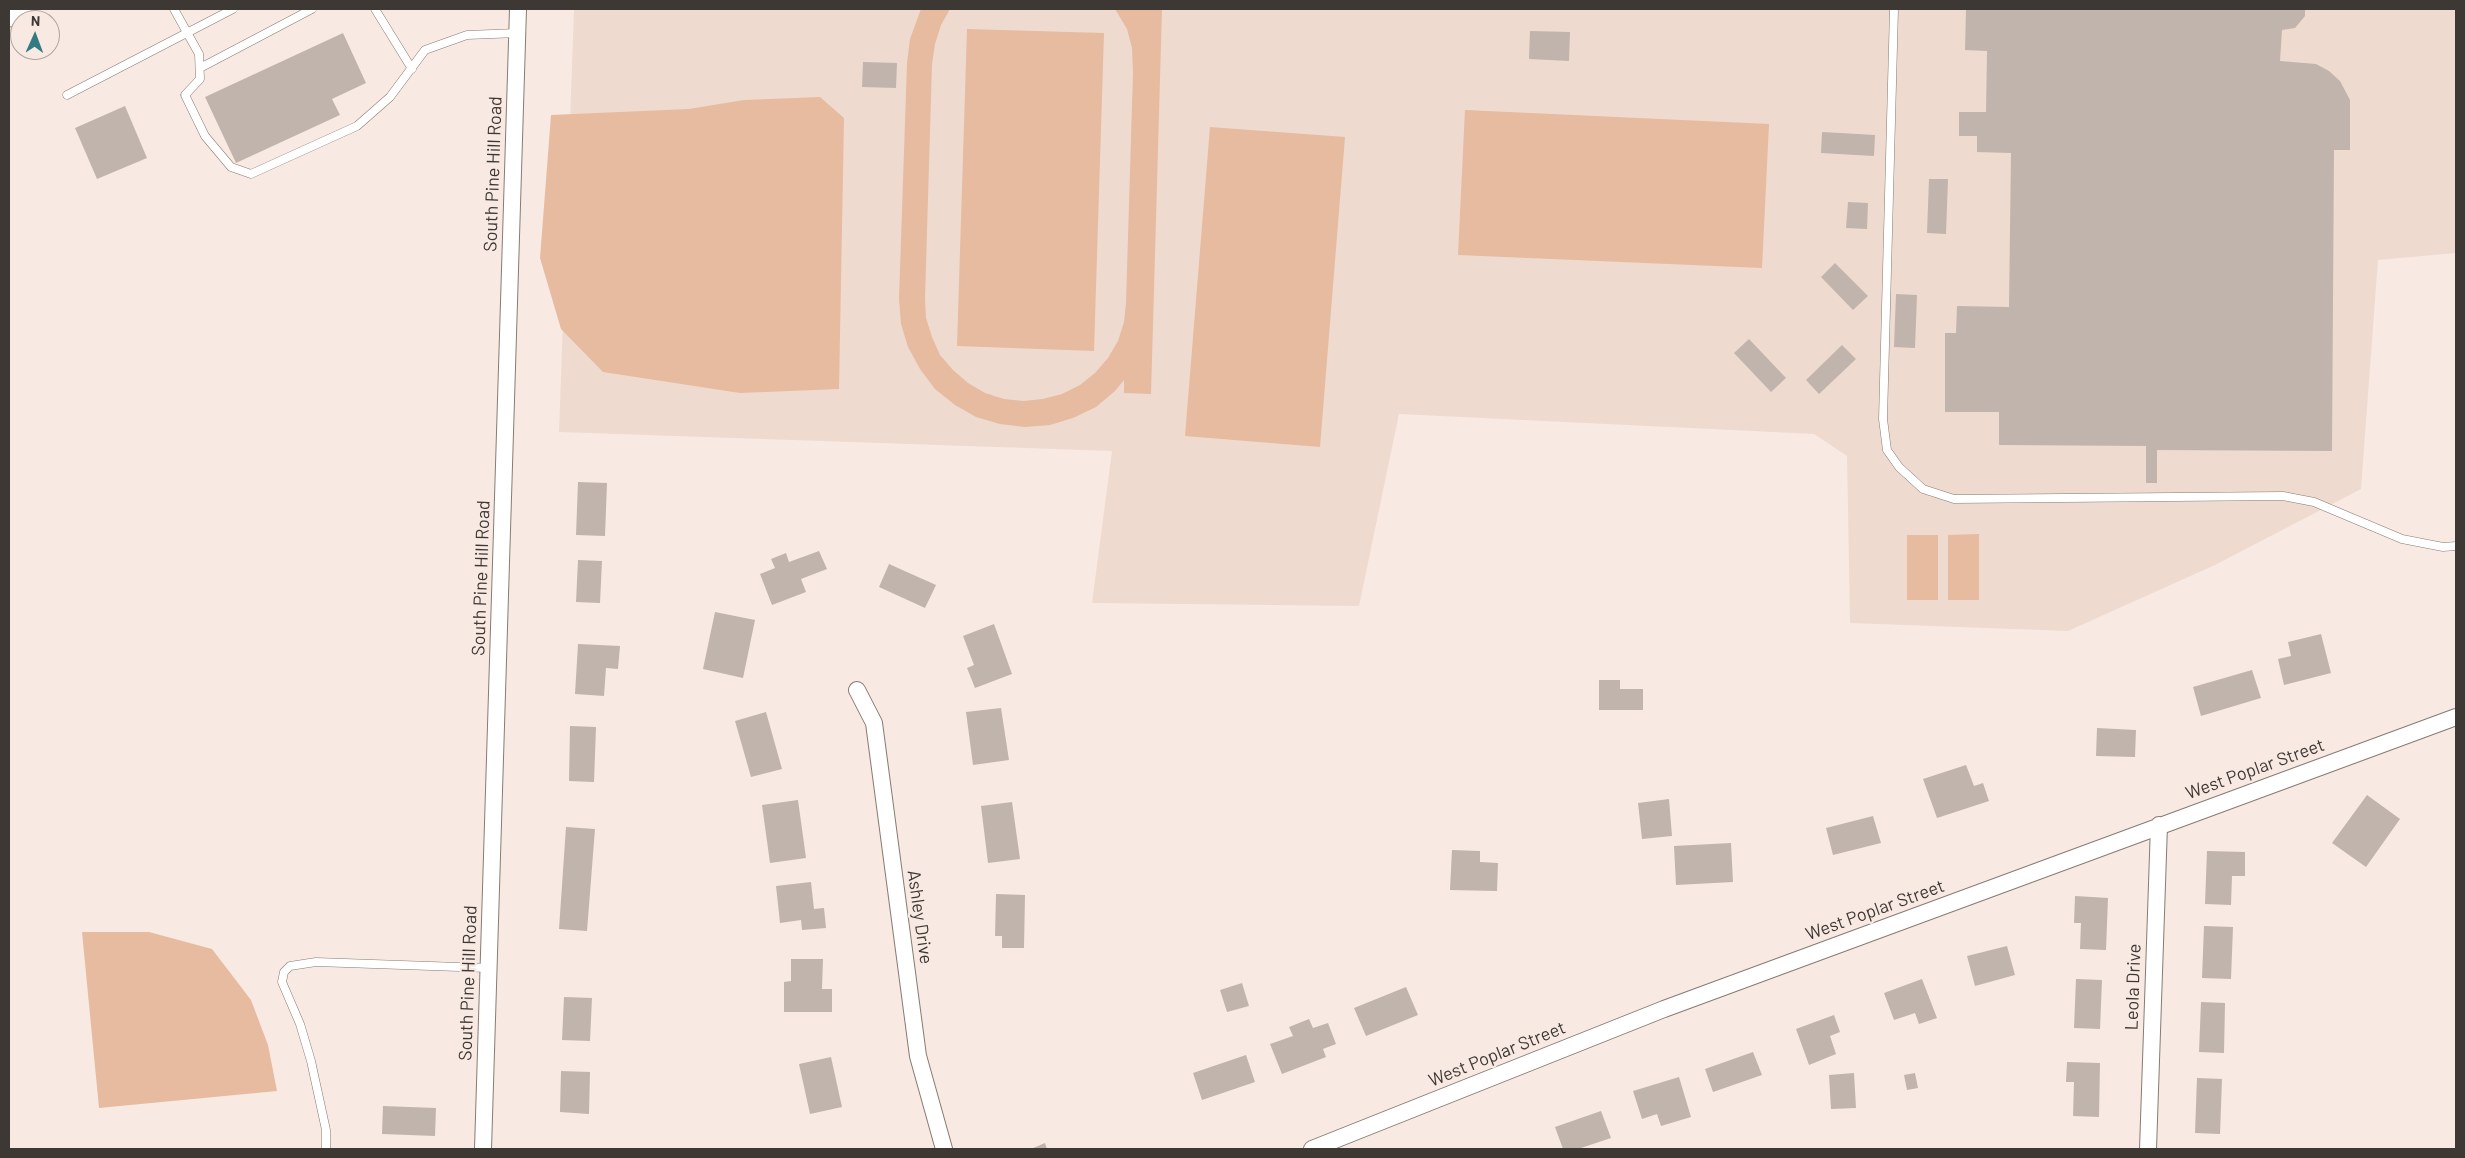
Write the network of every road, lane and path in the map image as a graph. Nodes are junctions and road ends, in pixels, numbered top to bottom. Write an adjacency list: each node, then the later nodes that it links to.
1 (19, 9): 8 (main road)
2 (174, 9): 9 (lane)
3 (234, 9): 9 (lane)
4 (312, 9): 11 (lane)
5 (375, 9): 12 (lane)
6 (518, 9): 10 (street, South Pine Hill Road)
7 (1894, 9): 14 (lane)
8 (9, 14)
9 (187, 32): 11 (lane); 13 (lane)
10 (518, 33): 12 (lane); 18 (street, South Pine Hill Road)
11 (200, 68): 12 (lane)
12 (412, 69)
13 (67, 94)
14 (2456, 546)
15 (857, 690): 21 (street, Ashley Drive)
16 (2456, 716): 17 (street, West Poplar Street)
17 (2159, 825): 22 (street, West Poplar Street); 23 (street, Leola Drive)
18 (488, 968): 19 (lane); 20 (street, South Pine Hill Road)
19 (326, 1149)
20 (483, 1149)
21 (944, 1149)
22 (1312, 1149)
23 (2148, 1149)

